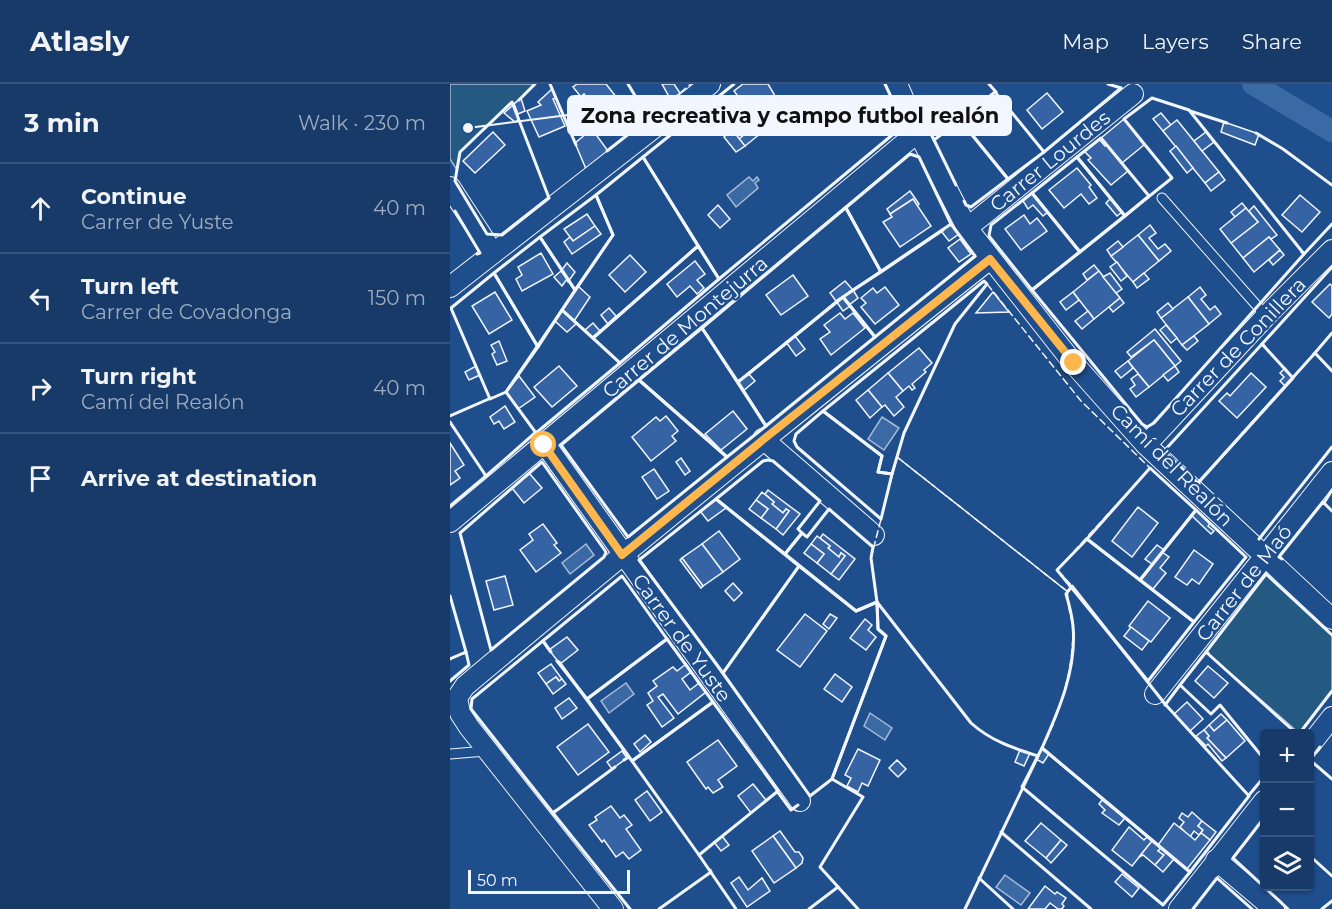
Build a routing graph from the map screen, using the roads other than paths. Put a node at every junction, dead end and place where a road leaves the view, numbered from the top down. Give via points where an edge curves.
1 (710, 84) edge
2 (897, 84) edge
3 (1133, 94) dead end
4 (918, 132) junction
5 (450, 187) edge
6 (1162, 198) dead end
7 (967, 228) junction
8 (1332, 249) edge
9 (493, 253) junction
10 (990, 259) junction
11 (450, 287) edge
12 (1266, 316) junction
13 (764, 439) junction
14 (545, 444) junction
15 (1146, 445) junction
16 (1332, 472) edge
17 (450, 522) edge
18 (874, 535) dead end
19 (622, 555) junction
20 (1266, 555) junction
21 (1332, 619) edge
22 (1155, 694) dead end
23 (1332, 717) edge
24 (1314, 740) edge
25 (489, 751) junction
26 (450, 754) edge
27 (800, 801) dead end
28 (1260, 806) edge
29 (1216, 860) junction
30 (613, 909) edge
31 (1179, 909) edge
32 (1274, 909) edge

1 - 9 street
2 - 4 street, Camí del Realón
3 - 7 street, Carrer Lourdes
4 - 7 street, Camí del Realón
4 - 14 street, Carrer de Montejurra
5 - 9 street
6 - 12 lane
7 - 10 street, Camí del Realón
8 - 12 street, Carrer de Conillera
9 - 11 street
10 - 13 street
10 - 15 street, Camí del Realón
12 - 15 street, Carrer de Conillera
13 - 18 street
13 - 19 street
14 - 17 street, Carrer de Montejurra
14 - 19 street, Carrer de Yuste
15 - 20 street, Camí del Realón
16 - 20 street, Carrer de Maó
19 - 25 street via 465,686 457,698 459,713
19 - 27 street, Carrer de Yuste
20 - 21 street, Camí del Realón
20 - 22 street, Carrer de Maó
23 - 24 street
25 - 26 lane
25 - 30 street
28 - 29 street
29 - 31 street
29 - 32 street

